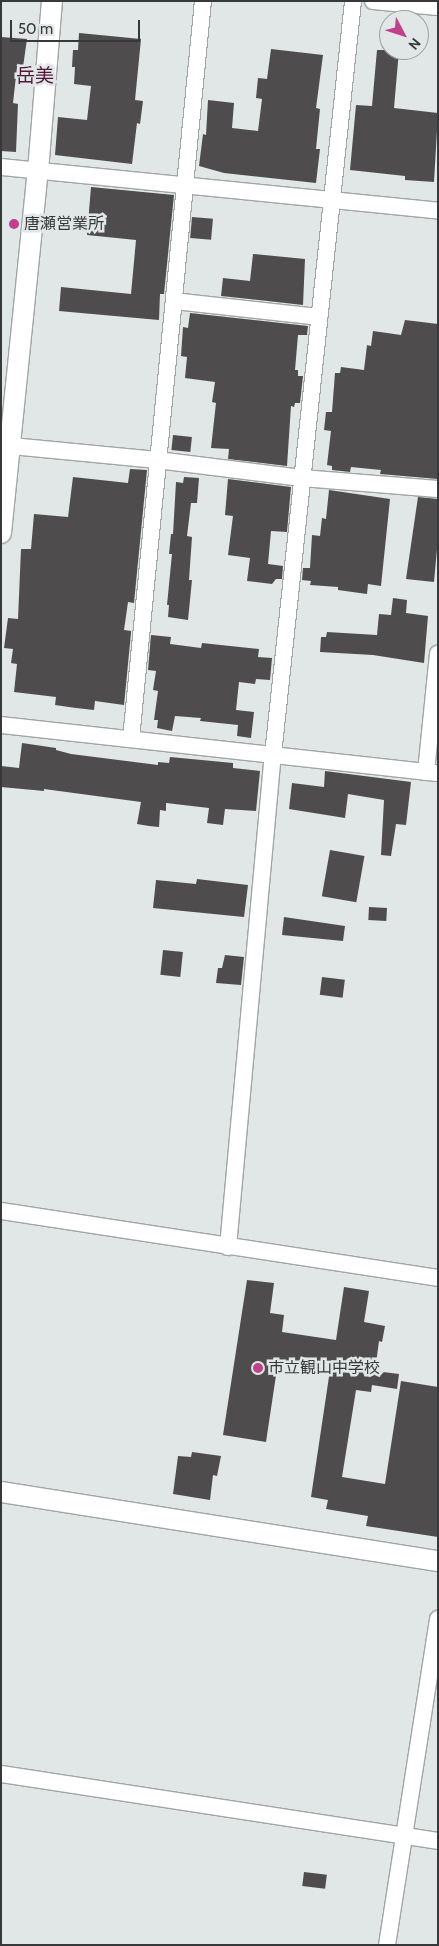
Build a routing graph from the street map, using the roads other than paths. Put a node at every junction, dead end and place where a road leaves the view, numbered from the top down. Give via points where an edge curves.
1 (52, 1) edge
2 (203, 1) edge
3 (353, 1) edge
4 (373, 1) edge
5 (438, 8) edge
6 (1, 167) edge
7 (38, 171) junction
8 (187, 186) junction
9 (331, 200) junction
10 (438, 211) edge
11 (174, 302) junction
12 (319, 317) junction
13 (6, 446) edge
14 (157, 460) junction
15 (302, 478) junction
16 (438, 489) edge
17 (1, 533) edge
18 (438, 654) edge
19 (1, 725) edge
20 (131, 739) junction
21 (273, 755) junction
22 (432, 773) edge
23 (1, 1212) edge
24 (228, 1247) junction
25 (438, 1278) edge
26 (1, 1492) edge
27 (438, 1561) edge
28 (438, 1619) edge
29 (1, 1774) edge
30 (404, 1836) junction
31 (438, 1842) edge
32 (387, 1945) edge

1 - 7 street
2 - 8 street
3 - 9 street
4 - 5 street
6 - 7 street
7 - 8 street
7 - 13 street
8 - 9 street
8 - 11 street
9 - 10 street
9 - 12 street
11 - 12 street
11 - 14 street
12 - 15 street
13 - 14 street
13 - 17 street
14 - 15 street
14 - 20 street
15 - 16 street
15 - 21 street
18 - 22 street
19 - 20 street
20 - 21 street
21 - 22 street
21 - 24 street
23 - 24 street
24 - 25 street
26 - 27 street
28 - 30 street
29 - 30 street
30 - 31 street
30 - 32 street

